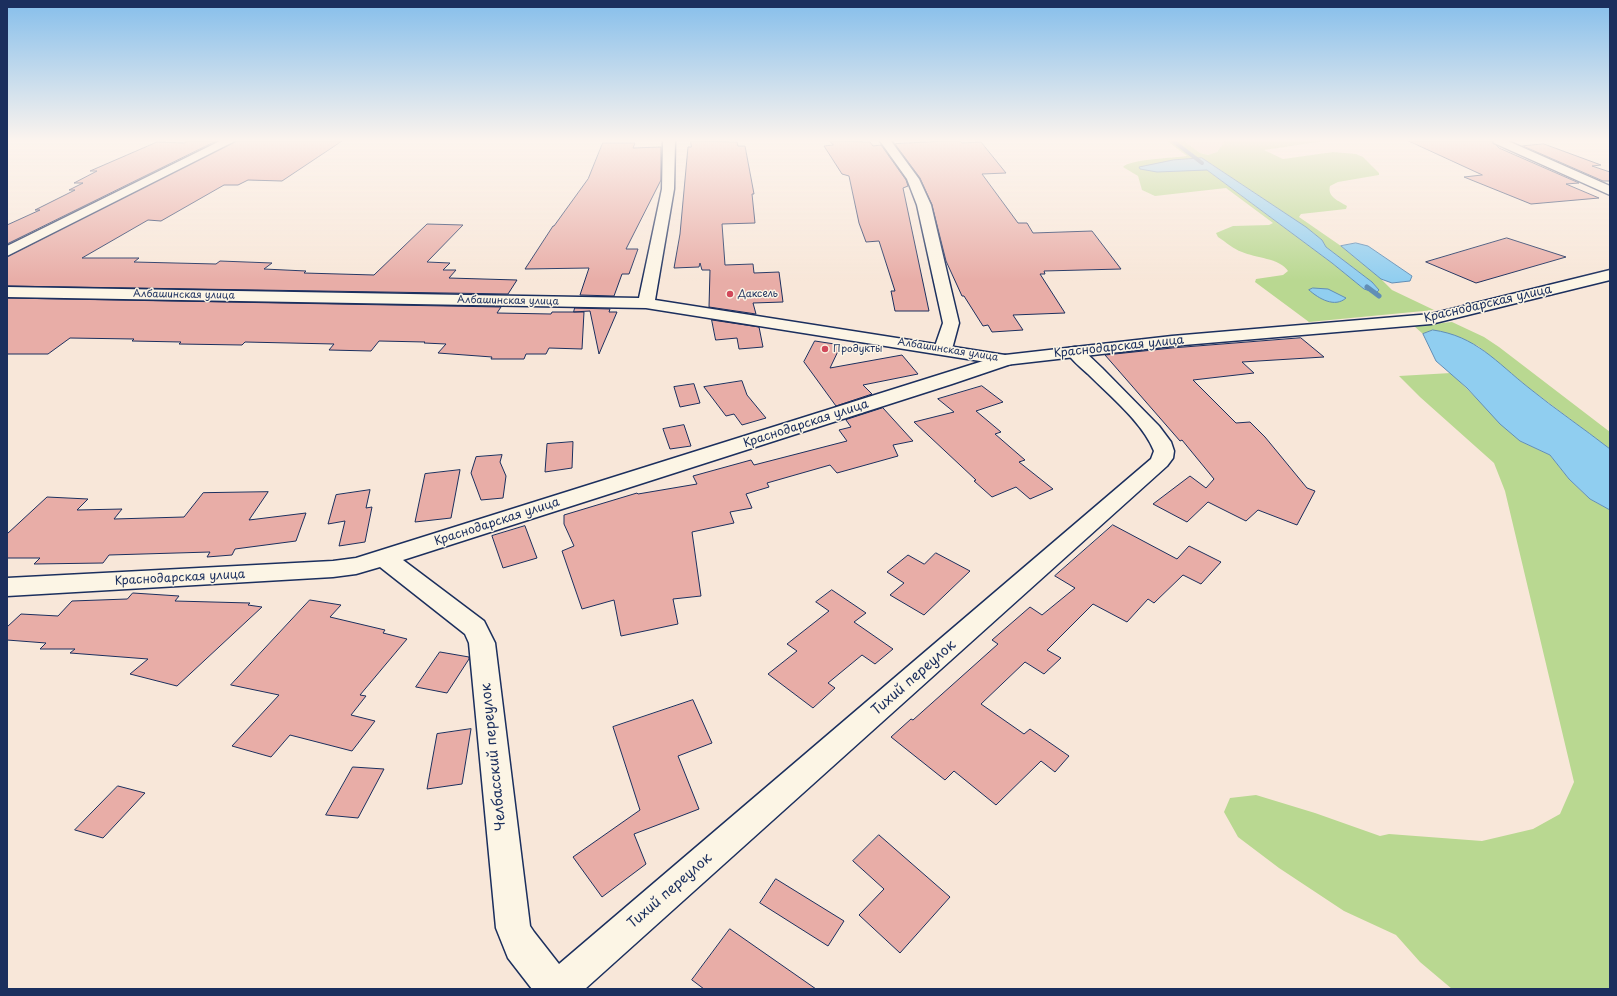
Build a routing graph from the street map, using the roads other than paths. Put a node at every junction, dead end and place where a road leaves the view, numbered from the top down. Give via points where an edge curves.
1 (137, 187) edge
2 (668, 187) edge
3 (917, 187) edge
4 (7, 252) edge
5 (1610, 275) edge
6 (7, 292) edge
7 (646, 303) junction
8 (943, 349) junction
9 (1075, 352) junction
10 (1005, 360) junction
11 (384, 558) junction
12 (7, 587) edge
13 (555, 989) edge
14 (558, 989) edge

1 - 4 street
2 - 7 street
3 - 8 street via 924,205 950,323
5 - 9 street, Краснодарская улица via 1431,319
6 - 7 street, Албашинская улица
7 - 8 street, Албашинская улица
8 - 10 street, Албашинская улица
9 - 10 street, Краснодарская улица
9 - 14 street, Тихий переулок via 1161,440 1164,452 1155,467
10 - 11 street, Краснодарская улица
11 - 12 street, Краснодарская улица via 333,569
11 - 13 street, Челбасский переулок via 475,628 482,644 513,928 521,945

